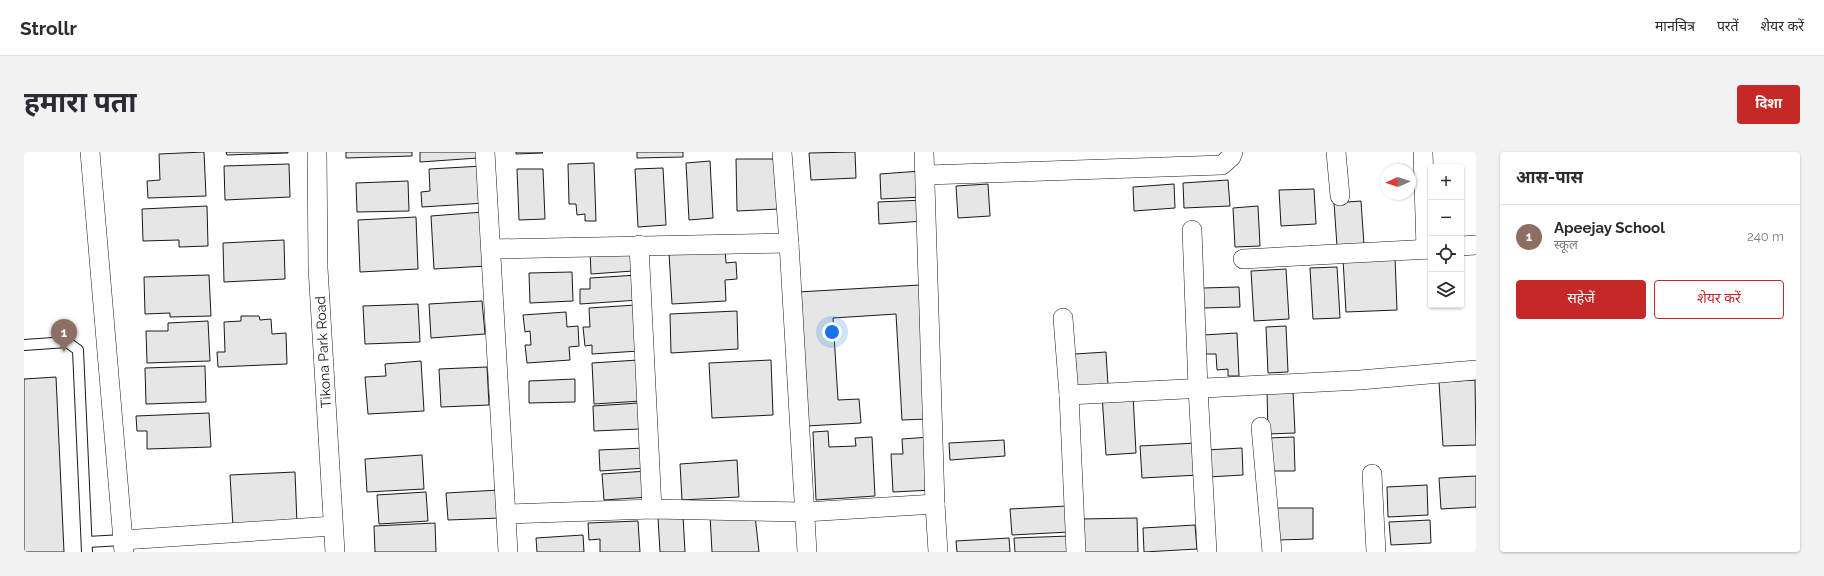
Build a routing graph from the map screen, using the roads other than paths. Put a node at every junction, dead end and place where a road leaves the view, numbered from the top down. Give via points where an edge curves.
1 (90, 152) edge
2 (317, 152) edge
3 (485, 152) edge
4 (782, 152) edge
5 (924, 152) edge
6 (1233, 152) edge
7 (1336, 152) edge
8 (1423, 152) edge
9 (1134, 160) edge
10 (926, 175) junction
11 (1340, 196) dead end
12 (1192, 230) dead end
13 (790, 242) junction
14 (639, 245) junction
15 (1476, 245) edge
16 (1464, 246) edge
17 (491, 249) junction
18 (1428, 249) edge
19 (1243, 259) dead end
20 (1063, 318) dead end
21 (24, 345) edge
22 (1476, 370) edge
23 (1198, 388) junction
24 (1069, 395) junction
25 (1261, 427) dead end
26 (1372, 474) dead end
27 (935, 504) junction
28 (652, 509) junction
29 (805, 512) junction
30 (507, 514) junction
31 (333, 526) junction
32 (124, 546) edge
33 (87, 547) edge
34 (335, 552) edge
35 (508, 552) edge
36 (807, 552) edge
37 (938, 552) edge
38 (1076, 552) edge
39 (1207, 552) edge
40 (1272, 552) edge
41 (1376, 552) edge

1 - 32 street
2 - 31 street, Tikona Park Road via 318,268
3 - 17 street
4 - 13 street
5 - 10 street
6 - 9 street via 1222,165
7 - 11 street
8 - 18 street
9 - 10 street
10 - 27 street
12 - 23 street
13 - 14 street
13 - 29 street
14 - 17 street
14 - 28 street
15 - 16 street
17 - 30 street
18 - 19 street
20 - 24 street
21 - 33 lane via 67,342 78,350
22 - 23 street via 1360,380
23 - 24 street
23 - 39 street
24 - 38 street
25 - 40 street
26 - 41 street
27 - 29 street
27 - 37 street
28 - 29 street
28 - 30 street
29 - 36 street
30 - 35 street
31 - 32 street
31 - 34 street, Tikona Park Road
32 - 33 lane

